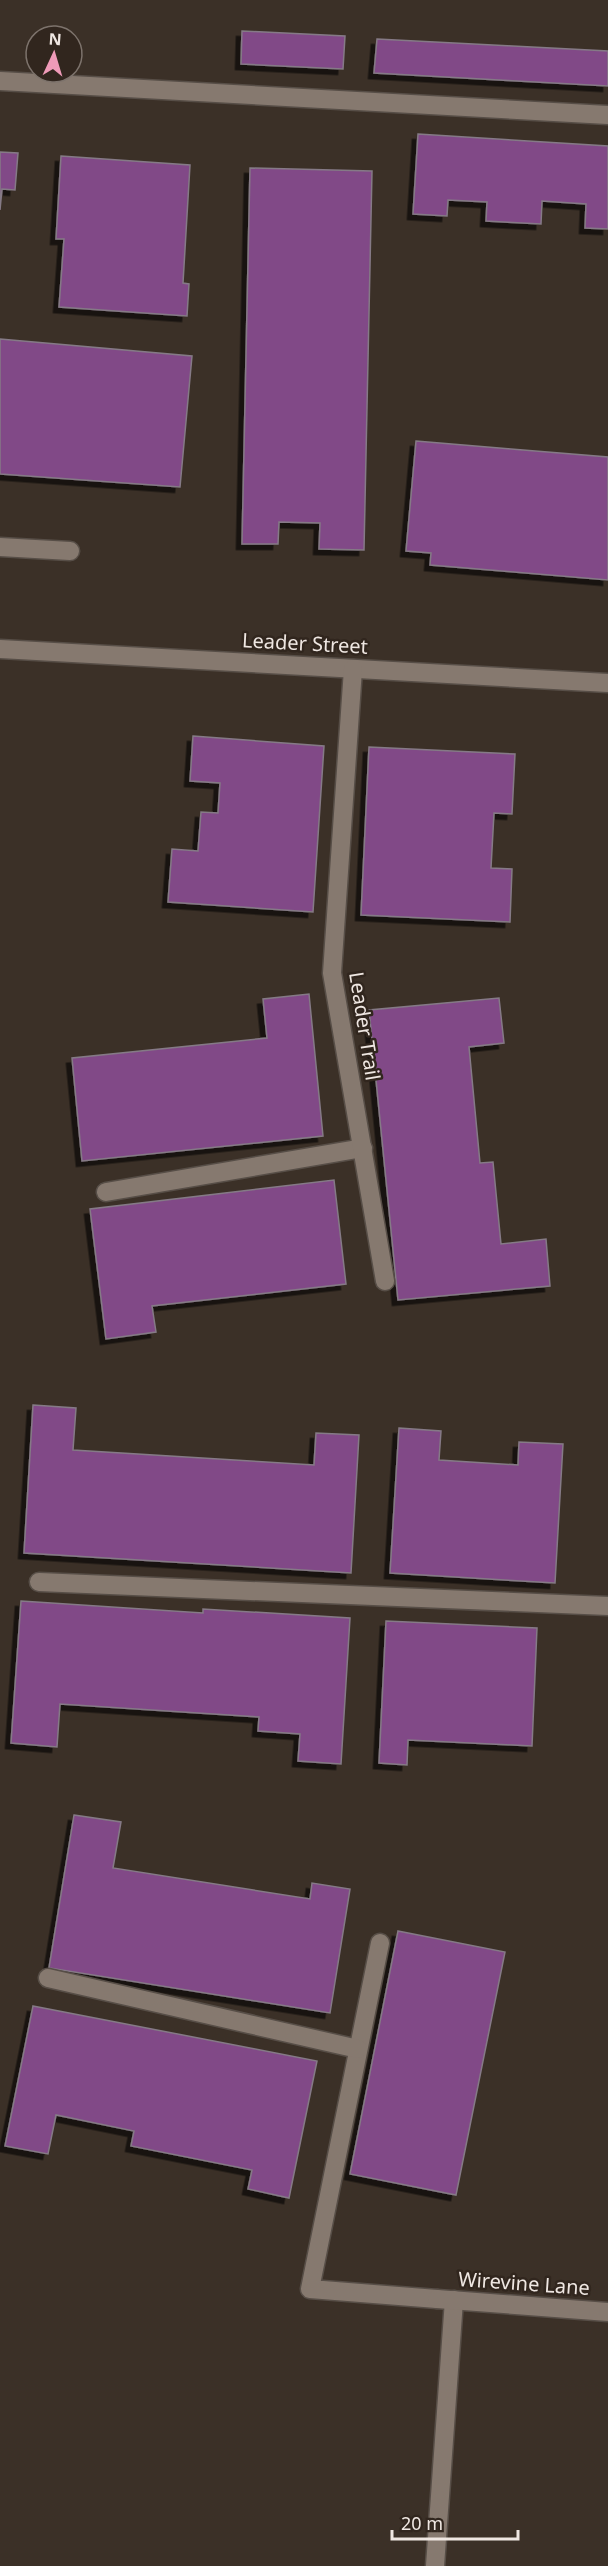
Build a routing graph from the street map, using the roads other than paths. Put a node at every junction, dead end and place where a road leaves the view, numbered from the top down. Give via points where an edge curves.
1 (0, 81) edge
2 (608, 115) edge
3 (0, 547) edge
4 (70, 551) dead end
5 (0, 649) edge
6 (353, 669) junction
7 (608, 683) edge
8 (363, 1148) junction
9 (106, 1192) dead end
10 (385, 1281) dead end
11 (39, 1582) dead end
12 (608, 1606) edge
13 (380, 1942) dead end
14 (48, 1978) dead end
15 (358, 2049) junction
16 (446, 2300) junction
17 (608, 2312) edge
18 (435, 2566) edge

1 - 2 street
3 - 4 street
5 - 6 street, Leader Street
6 - 7 street, Leader Street
6 - 8 street, Leader Trail via 332,973
8 - 9 street
8 - 10 street, Leader Trail
11 - 12 street
13 - 15 street
14 - 15 street
15 - 16 street, Wirevine Lane via 310,2289
16 - 17 street, Wirevine Lane
16 - 18 street

